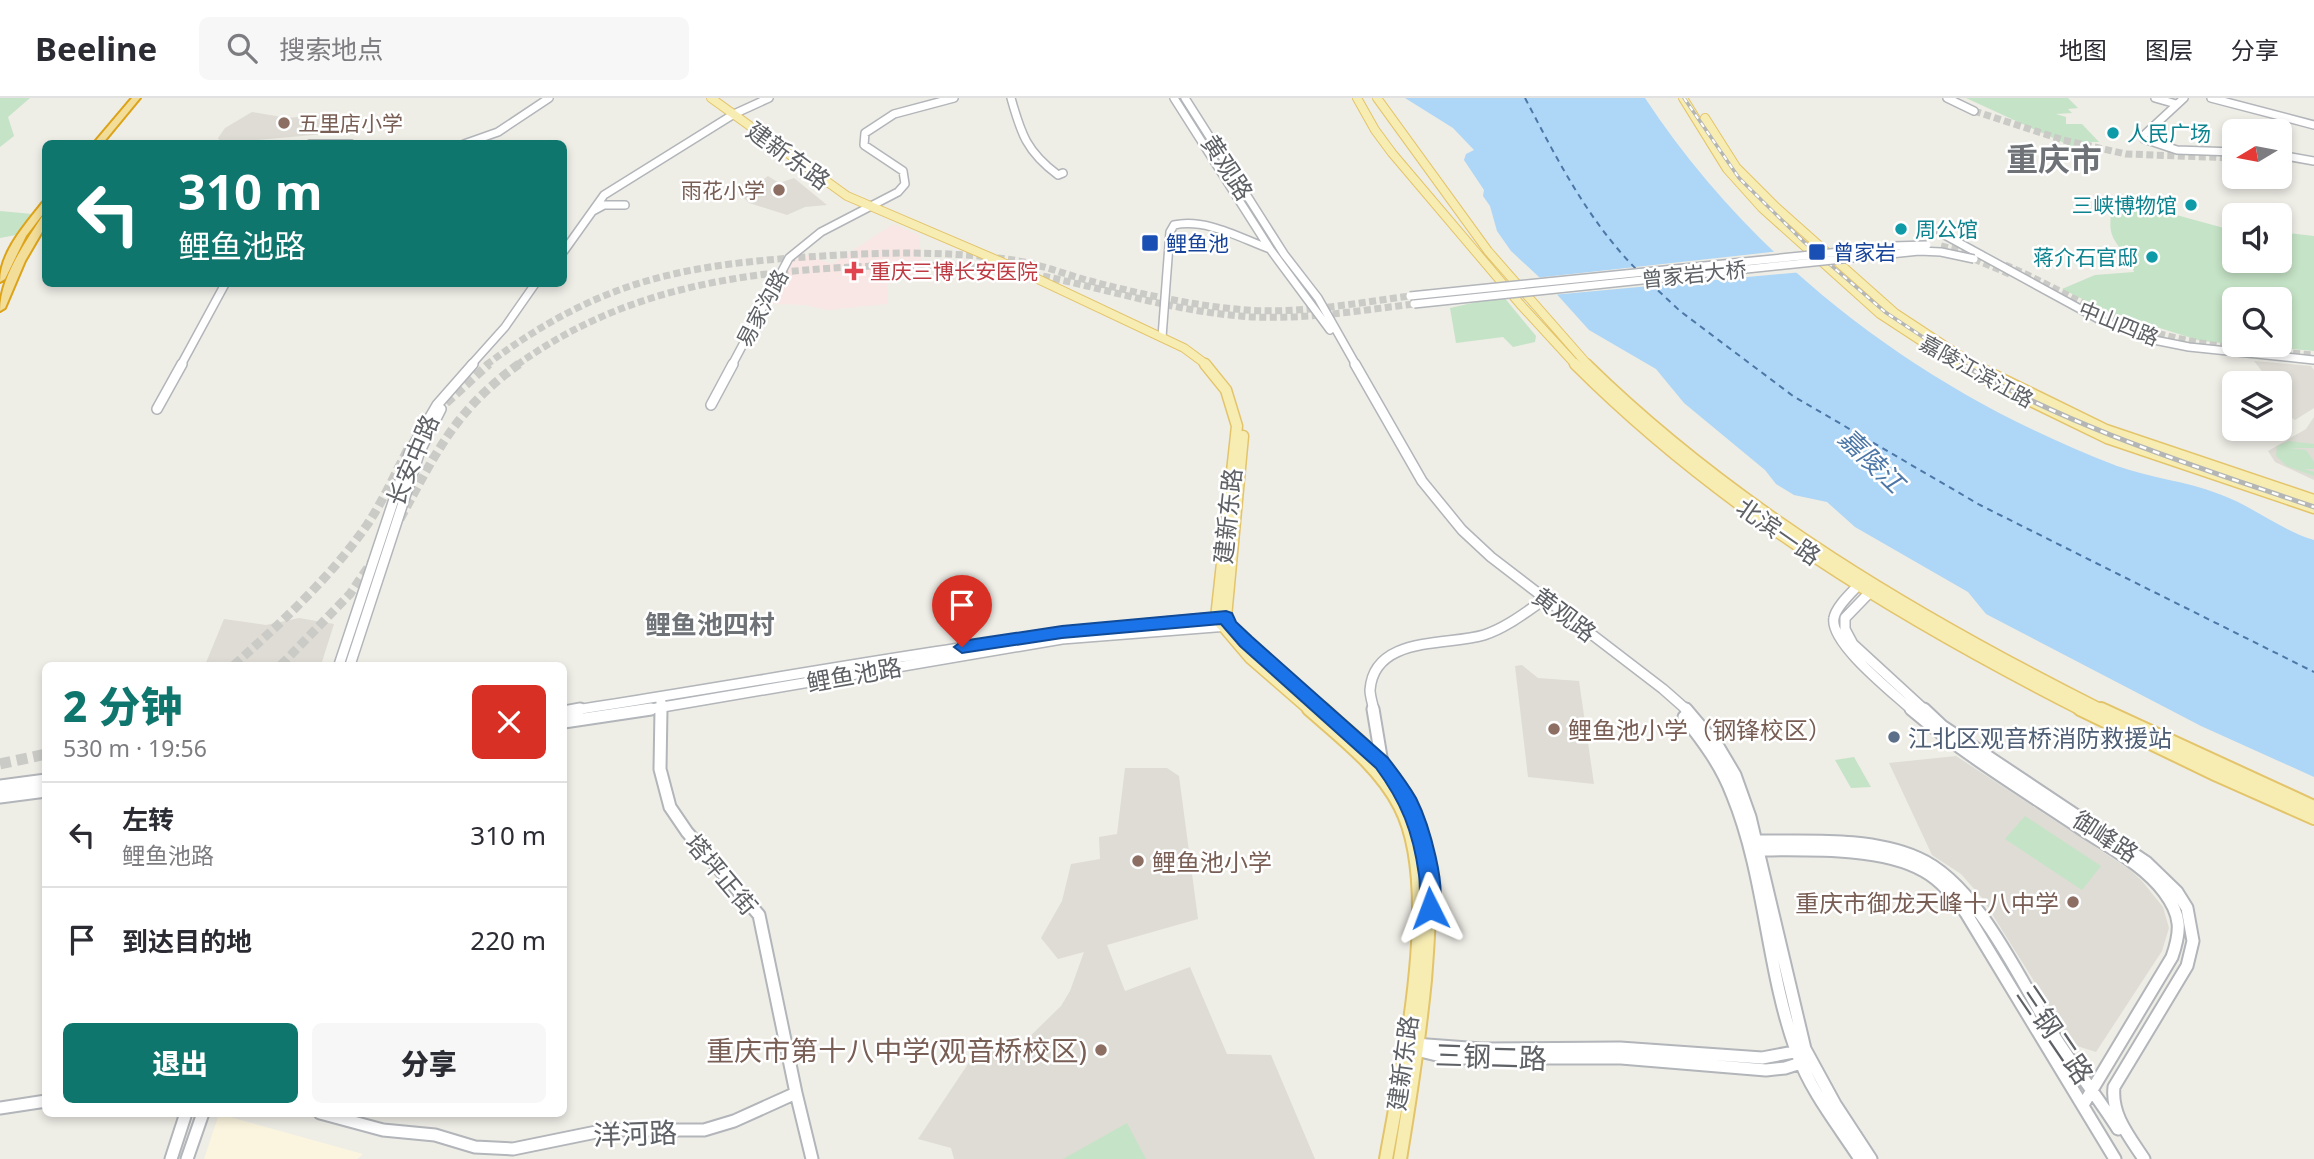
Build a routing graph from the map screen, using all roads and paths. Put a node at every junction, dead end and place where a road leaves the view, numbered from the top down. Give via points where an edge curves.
1 (144, 98) edge
2 (550, 98) edge
3 (711, 98) edge
4 (717, 98) edge
5 (760, 98) edge
6 (769, 98) edge
7 (954, 98) edge
8 (1011, 98) edge
9 (1018, 98) edge
10 (1174, 98) edge
11 (1185, 98) edge
12 (1357, 98) edge
13 (1377, 98) edge
14 (1683, 98) edge
15 (1691, 98) edge
16 (1947, 98) edge
17 (1954, 98) edge
18 (2155, 98) edge
19 (2183, 98) edge
20 (2211, 98) edge
21 (135, 99) edge
22 (2176, 104) junction
23 (734, 112) junction
24 (2314, 125) edge
25 (100, 140) edge
26 (109, 140) edge
27 (477, 140) edge
28 (2222, 152) edge
29 (2292, 160) edge
30 (2314, 163) edge
31 (625, 205) dead end
32 (872, 206) junction
33 (42, 209) edge
34 (587, 216) junction
35 (42, 224) edge
36 (1941, 233) dead end
37 (567, 239) edge
38 (567, 246) edge
39 (1941, 246) tunnel mouth
40 (1270, 249) junction
41 (1284, 254) junction
42 (1974, 259) tunnel mouth
43 (0, 279) edge
44 (223, 287) edge
45 (533, 287) edge
46 (539, 287) edge
47 (0, 308) edge
48 (1162, 334) junction
49 (2314, 360) edge
50 (711, 405) dead end
51 (157, 409) dead end
52 (2314, 500) edge
53 (2314, 508) edge
54 (1861, 582) junction
55 (1873, 589) junction
56 (1542, 600) junction
57 (1223, 622) junction
58 (340, 662) edge
59 (351, 662) edge
60 (661, 703) junction
61 (2091, 711) junction
62 (567, 712) edge
63 (567, 721) edge
64 (1382, 763) junction
65 (42, 781) edge
66 (0, 786) edge
67 (42, 792) edge
68 (0, 797) edge
69 (2314, 807) edge
70 (2314, 818) edge
71 (1752, 846) junction
72 (2028, 1014) junction
73 (1414, 1047) junction
74 (1803, 1056) junction
75 (2114, 1087) junction
76 (2093, 1090) junction
77 (796, 1093) junction
78 (42, 1102) edge
79 (2082, 1105) junction
80 (0, 1108) edge
81 (185, 1117) edge
82 (202, 1117) edge
83 (335, 1117) edge
84 (171, 1159) edge
85 (187, 1159) edge
86 (812, 1159) edge
87 (1387, 1159) edge
88 (1400, 1159) edge
89 (1860, 1159) edge
90 (1871, 1159) edge
91 (2115, 1159) edge
92 (2137, 1159) edge
93 (2144, 1159) edge

1 - 26 highway
2 - 27 main road
3 - 23 main road, 建新东路
4 - 23 main road, 建新东路
5 - 23 main road
6 - 23 main road
7 - 32 main road, 易家沟路 via 903,112 865,133 864,145 903,171 906,180 902,188
8 - 9 main road via 1027,149 1058,175 1063,173 1034,147
10 - 40 main road, 黄观路
11 - 41 main road, 黄观路
12 - 54 main road, 北滨一路 via 1380,138 1578,368 1710,482
13 - 54 main road, 北滨一路 via 1475,235 1588,365 1720,479
14 - 53 main road, 嘉陵江滨江路 via 1727,169 1762,208 1880,314 1955,364 2107,438
15 - 52 main road, 嘉陵江滨江路 via 1736,167 1777,208 1895,313 1964,360 2106,430
16 - 17 main road via 1975,110
18 - 22 main road
19 - 22 main road
20 - 24 main road
21 - 25 highway
22 - 28 main road via 2144,139 2179,150
23 - 32 main road, 建新东路 via 830,186
23 - 34 main road via 609,192
23 - 37 main road via 600,195
29 - 30 main road
31 - 34 main road via 600,206
32 - 48 main road, 建新东路
32 - 50 main road, 易家沟路 via 821,232 789,258
33 - 43 highway via 22,235
34 - 38 main road
35 - 47 highway
36 - 49 main road, 中山四路 via 2144,338
39 - 42 main road, 曾家岩大桥, bridge via 1913,244 1412,300 1919,251
40 - 41 main road
40 - 48 main road via 1197,223 1174,225
40 - 56 main road, 黄观路 via 1331,331 1438,512 1460,538
41 - 56 main road, 黄观路 via 1318,298 1441,509 1463,535
44 - 51 main road
45 - 58 main road, 长安中路 via 497,337 440,398 420,430
46 - 59 main road, 长安中路 via 435,418
48 - 57 main road, 建新东路 via 1217,373 1234,410 1237,426
54 - 55 main road, 北滨一路
54 - 76 main road, 御峰路 via 1834,615 1834,629 1851,654 1960,748 2138,867 2174,908 2180,935 2172,957
55 - 61 main road, 北滨一路
55 - 75 main road, 御峰路 via 1847,614 1844,623 1859,651 1950,732 2146,862 2187,908 2193,941 2187,966
56 - 64 main road via 1488,634 1401,649 1385,657 1370,689
56 - 71 main road, 黄观路 via 1692,715 1735,775 1750,817
57 - 60 main road, 鲤鱼池路 via 1062,639
57 - 64 main road, 建新东路
57 - 73 main road, 建新东路 via 1374,767 1401,807 1420,879
60 - 62 main road, 鲤鱼池路
60 - 63 main road, 鲤鱼池路
60 - 77 main road, 塔坪正街 via 660,769 670,807 759,915
61 - 69 main road, 北滨一路
61 - 70 main road, 北滨一路
64 - 73 main road, 建新东路 via 1417,821 1429,879 1431,905
65 - 66 main road
67 - 68 main road
71 - 72 main road, 三钢二路 via 1877,855 1925,870 1957,900
71 - 74 main road, 黄观路
71 - 76 main road, 三钢二路 via 1888,849 1942,871 1973,905
72 - 76 main road via 2073,1078
72 - 79 main road, 三钢二路
73 - 74 main road, 三钢二路 via 1481,1059 1622,1058 1766,1070
73 - 87 main road, 建新东路
73 - 88 main road, 建新东路
74 - 89 main road, 黄观路
74 - 90 main road, 黄观路
75 - 76 main road
75 - 93 main road via 2115,1111
76 - 79 main road, 御峰路
76 - 92 main road, 三钢二路
77 - 83 main road, 洋河路 via 704,1130 606,1130 513,1149 474,1147 435,1135 383,1130
77 - 86 main road
78 - 80 main road
79 - 91 main road, 三钢二路
81 - 84 main road
82 - 85 main road

